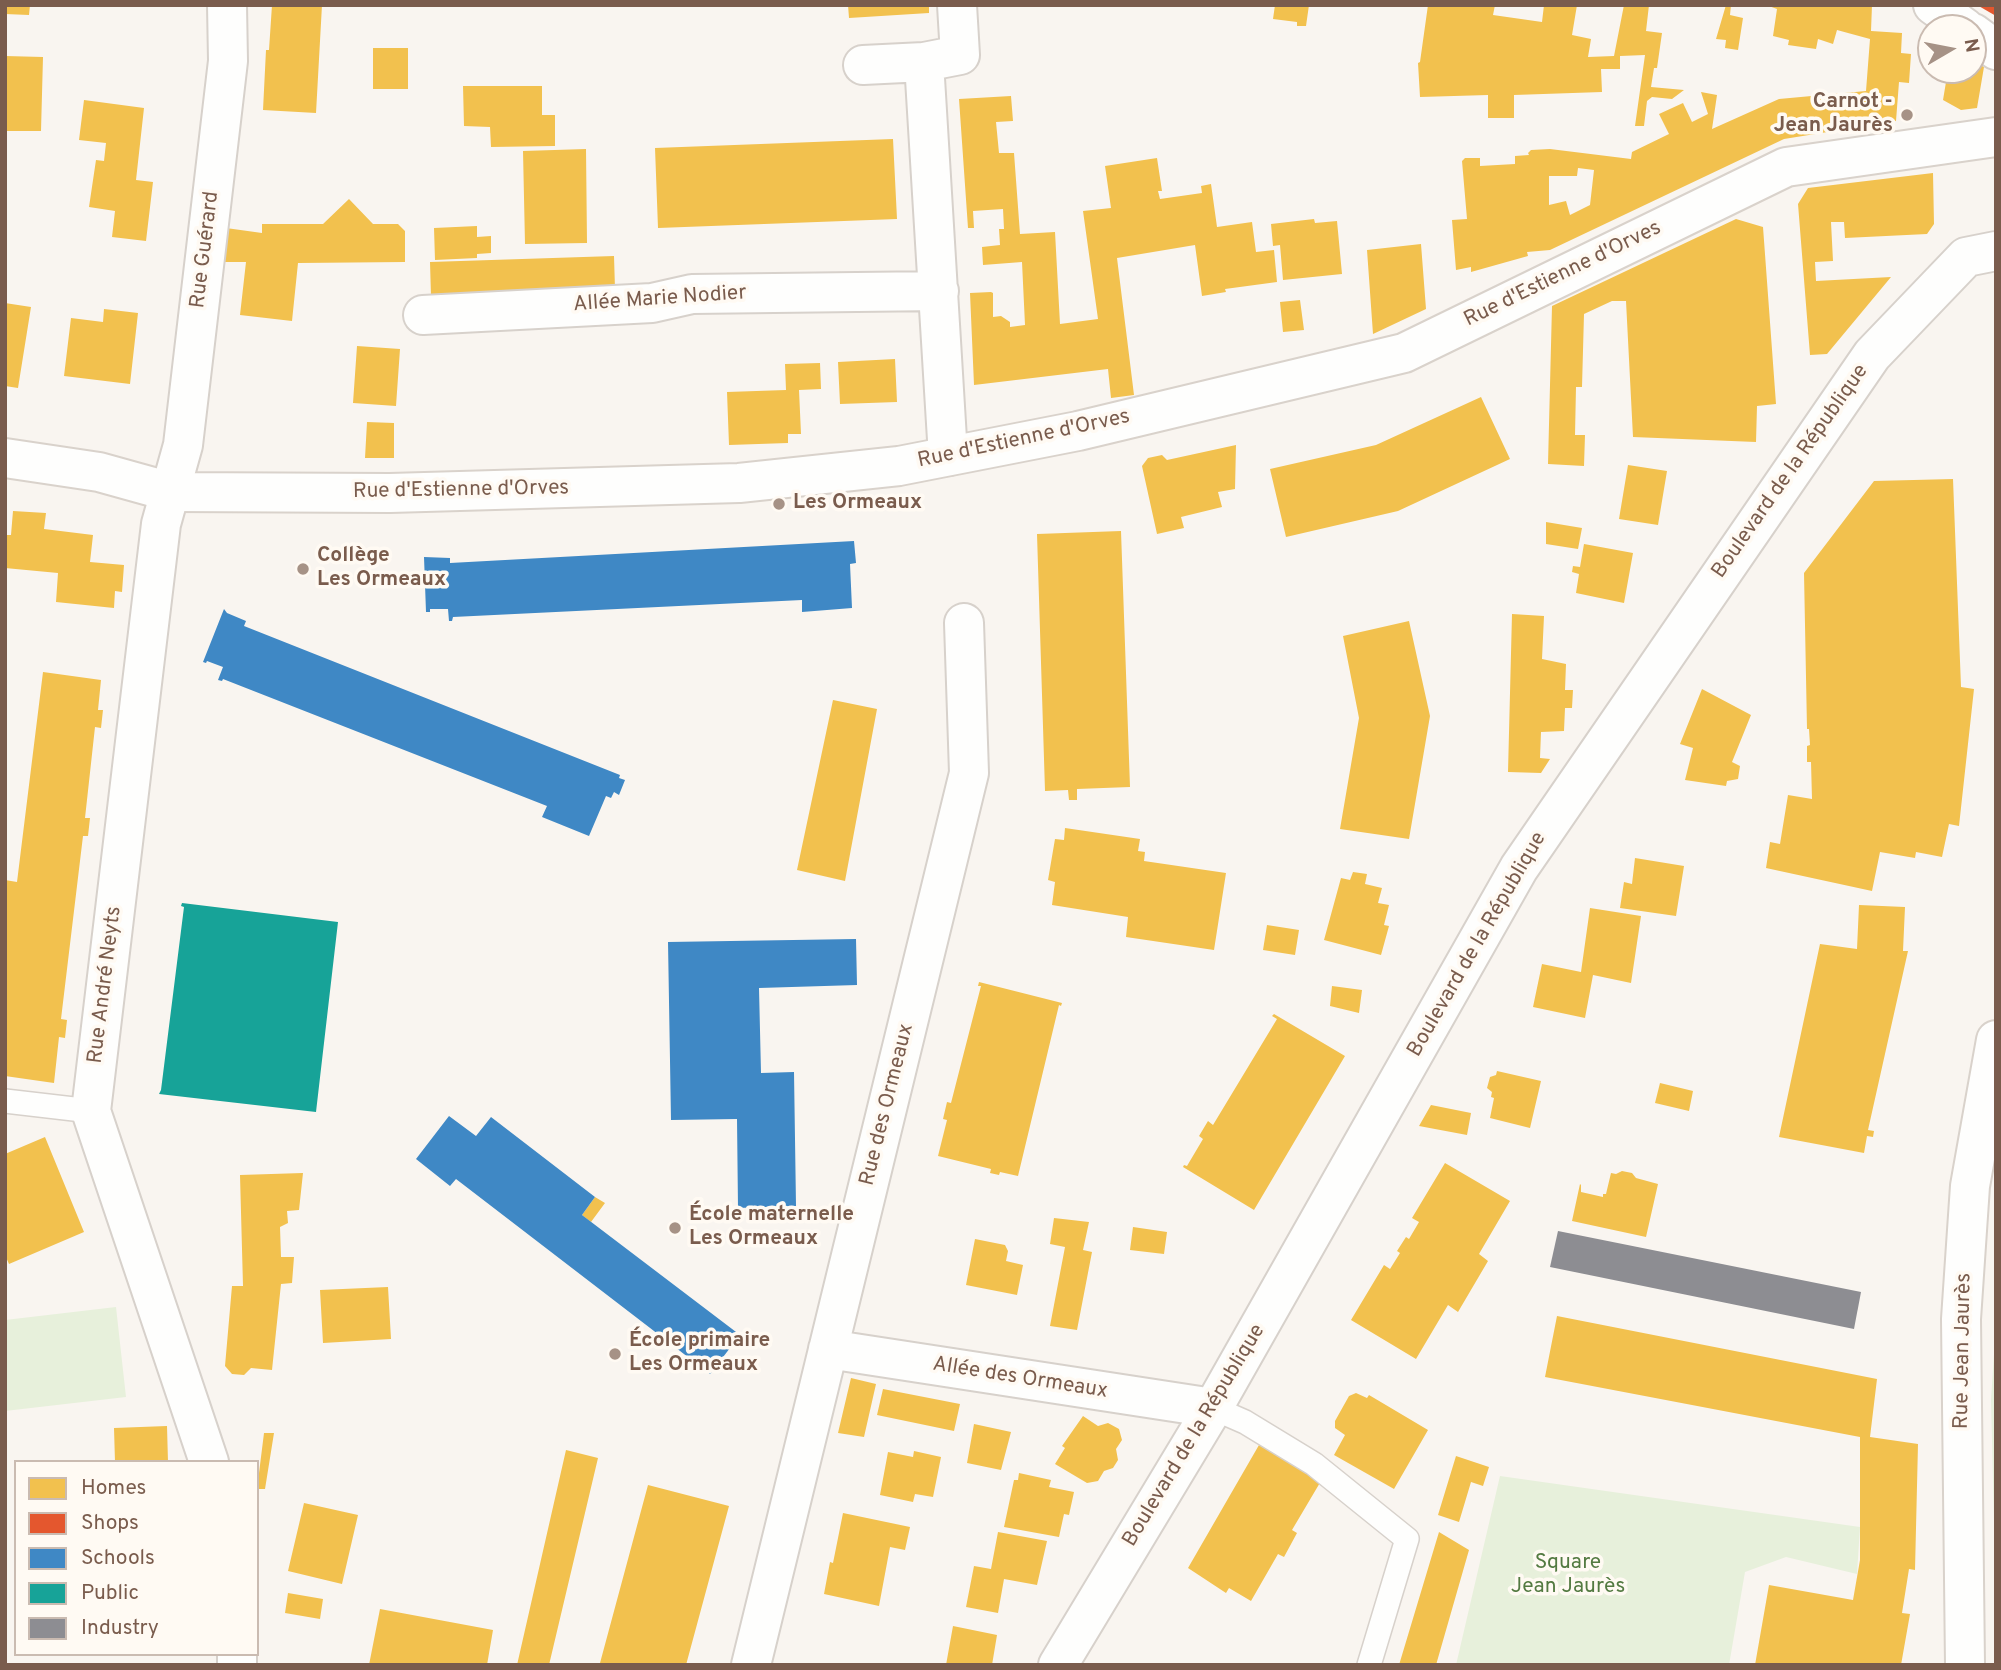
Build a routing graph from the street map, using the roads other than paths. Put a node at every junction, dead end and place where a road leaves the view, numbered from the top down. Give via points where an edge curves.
1 (227, 5) edge
2 (957, 5) edge
3 (924, 62) junction
4 (863, 65) dead end
5 (1996, 137) edge
6 (1996, 251) edge
7 (939, 290) junction
8 (423, 315) dead end
9 (948, 456) junction
10 (5, 458) edge
11 (171, 492) junction
12 (964, 623) dead end
13 (1996, 1040) edge
14 (5, 1101) edge
15 (91, 1111) junction
16 (828, 1349) junction
17 (1213, 1408) junction
18 (208, 1460) edge
19 (751, 1665) edge
20 (1058, 1665) edge
21 (1369, 1665) edge
22 (1965, 1665) edge

1 - 11 street, Rue Guérard via 228,61 183,445
2 - 3 street via 960,55
3 - 4 street
3 - 7 street
5 - 9 street, Rue d'Estienne d'Orves via 1786,167 1404,353 1078,431
6 - 17 street, Boulevard de la République via 1966,257 1872,355 1519,868
7 - 8 street, Allée Marie Nodier via 692,294 652,303
7 - 9 street
9 - 11 street, Rue d'Estienne d'Orves via 899,466 739,483 390,493
10 - 11 street, Rue d'Estienne d'Orves via 99,472
11 - 15 street, Rue André Neyts via 161,524
12 - 16 street, Rue des Ormeaux via 969,773
13 - 22 street, Rue Jean Jaurès via 1970,1186 1961,1319
14 - 15 lane
15 - 18 street, Rue André Neyts
16 - 17 street, Allée des Ormeaux
16 - 19 street, Rue des Ormeaux
17 - 20 street, Boulevard de la République
17 - 21 lane via 1314,1464 1407,1539

